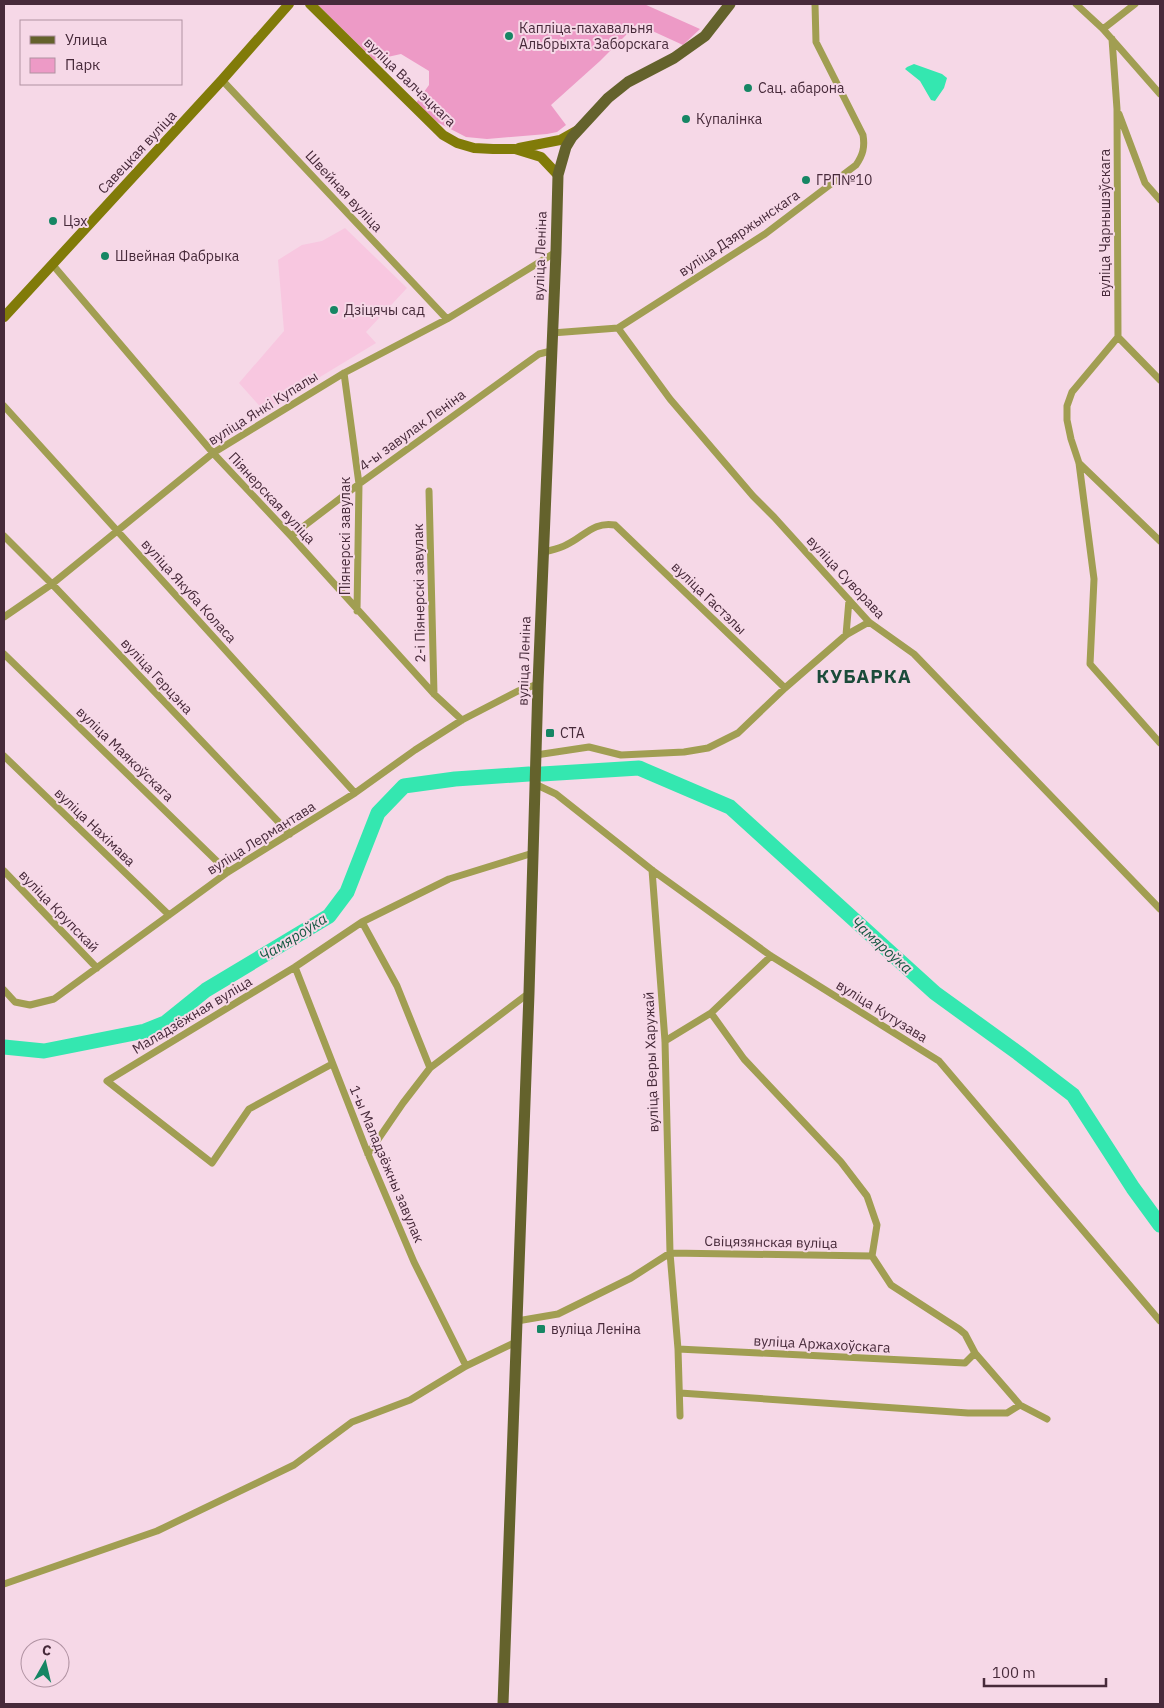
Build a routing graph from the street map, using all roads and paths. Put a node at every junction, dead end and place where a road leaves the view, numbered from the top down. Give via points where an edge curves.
1 (289, 4) edge
2 (310, 4) edge
3 (730, 4) edge
4 (815, 4) edge
5 (1076, 4) edge
6 (1135, 4) edge
7 (1103, 29) junction
8 (1112, 39) junction
9 (222, 80) junction
10 (1160, 94) edge
11 (1117, 109) junction
12 (580, 128) junction
13 (515, 149) junction
14 (558, 175) junction
15 (1160, 200) edge
16 (556, 252) junction
17 (52, 264) junction
18 (4, 317) edge
19 (447, 319) junction
20 (618, 328) junction
21 (552, 333) junction
22 (1118, 337) junction
23 (551, 351) junction
24 (344, 373) junction
25 (1160, 380) edge
26 (4, 406) edge
27 (213, 453) junction
28 (1079, 462) junction
29 (359, 484) junction
30 (429, 491) dead end
31 (117, 530) junction
32 (4, 536) edge
33 (291, 536) junction
34 (1160, 541) edge
35 (544, 552) junction
36 (52, 584) junction
37 (849, 600) junction
38 (357, 610) junction
39 (4, 617) edge
40 (869, 622) junction
41 (846, 636) junction
42 (4, 654) edge
43 (538, 684) junction
44 (785, 688) junction
45 (434, 694) junction
46 (462, 720) junction
47 (1160, 743) edge
48 (536, 755) junction
49 (4, 756) edge
50 (535, 784) junction
51 (355, 793) junction
52 (290, 834) junction
53 (533, 853) junction
54 (652, 870) junction
55 (4, 872) edge
56 (228, 872) junction
57 (1160, 909) edge
58 (169, 915) junction
59 (362, 922) junction
60 (771, 956) junction
61 (295, 967) junction
62 (97, 968) junction
63 (4, 990) edge
64 (529, 994) junction
65 (711, 1013) junction
66 (664, 1041) junction
67 (332, 1064) junction
68 (430, 1068) junction
69 (368, 1154) junction
70 (670, 1253) junction
71 (872, 1256) junction
72 (1160, 1321) edge
73 (517, 1322) junction
74 (516, 1342) junction
75 (678, 1349) junction
76 (975, 1353) junction
77 (466, 1366) junction
78 (680, 1394) junction
79 (1020, 1405) junction
80 (680, 1416) dead end
81 (1047, 1420) dead end
82 (4, 1584) edge
83 (503, 1704) edge

1 - 9 street, Савецкая вуліца
2 - 13 street, вуліца Валчэцкага via 443,135 474,148
3 - 12 main road, вуліца Леніна via 705,36 674,58 628,82
4 - 20 street, вуліца Дзяржынскага via 816,42 863,135 862,156 856,165 765,234
5 - 7 street
6 - 7 street
7 - 8 street
8 - 10 street
8 - 11 street, вуліца Чарнышэўскага
9 - 17 street, Савецкая вуліца
9 - 19 street, Швейная вуліца
11 - 15 street, вуліца Чарнышэўскага via 1145,183
11 - 22 street, вуліца Чарнышэўскага
12 - 13 street via 560,140
12 - 14 main road, вуліца Леніна via 566,147
13 - 14 street, вуліца Валчэцкага via 541,156
14 - 16 main road, вуліца Леніна
16 - 19 street, вуліца Янкі Купалы
16 - 21 main road, вуліца Леніна
17 - 18 street, Савецкая вуліца
17 - 27 street, Піянерская вуліца
19 - 24 street, вуліца Янкі Купалы
20 - 21 street, вуліца Дзяржынскага
20 - 37 street, вуліца Суворава via 670,399 753,496
21 - 23 main road, вуліца Леніна
22 - 25 street
22 - 28 street via 1072,392 1067,406 1071,439
23 - 29 street, 4-ы завулак Леніна via 539,354
23 - 35 main road, вуліца Леніна
24 - 27 street, вуліца Янкі Купалы
24 - 29 street, Піянерскі завулак
26 - 31 street, вуліца Якуба Коласа
27 - 31 street, вуліца Янкі Купалы
27 - 33 street, Піянерская вуліца
28 - 34 street
28 - 47 street via 1094,579 1090,664
29 - 33 street, 4-ы завулак Леніна
29 - 38 street, Піянерскі завулак
30 - 45 street, 2-і Піянерскі завулак
31 - 36 street, вуліца Янкі Купалы
31 - 51 street, вуліца Якуба Коласа
32 - 36 street, вуліца Герцэна
33 - 38 street, Піянерская вуліца
35 - 43 main road, вуліца Леніна
35 - 44 street, вуліца Гастэлы via 566,546 596,526 615,525
36 - 39 street, вуліца Янкі Купалы
36 - 52 street, вуліца Герцэна
37 - 40 street, вуліца Суворава
37 - 41 street
38 - 45 street, Піянерская вуліца
40 - 41 street
40 - 57 street, вуліца Суворава via 914,654
41 - 44 street
42 - 56 street, вуліца Маякоўскага
43 - 46 street, вуліца Лермантава
43 - 48 main road, вуліца Леніна
44 - 48 street via 738,733 708,748 621,755 589,748
45 - 46 street, Піянерская вуліца
46 - 51 street, вуліца Лермантава
48 - 50 main road, вуліца Леніна
49 - 58 street, вуліца Нахімава
50 - 53 main road, вуліца Леніна
50 - 54 street, вуліца Кутузава via 556,794
51 - 52 street, вуліца Лермантава
52 - 56 street, вуліца Лермантава
53 - 59 street, Маладзёжная вуліца via 449,879
53 - 64 main road, вуліца Леніна
54 - 60 street, вуліца Кутузава
54 - 66 street, вуліца Веры Харужай
55 - 62 street, вуліца Крупскай
56 - 58 street, вуліца Лермантава
58 - 62 street, вуліца Лермантава
59 - 61 street, Маладзёжная вуліца
59 - 68 street via 397,986
60 - 65 street
60 - 72 street, вуліца Кутузава via 939,1061
61 - 67 street, 1-ы Маладзёжны завулак
61 - 67 street, Маладзёжная вуліца via 107,1082 212,1163 249,1110
62 - 63 street, вуліца Лермантава via 54,999 30,1005 15,1002
64 - 68 street
64 - 73 main road, вуліца Леніна
65 - 66 street
65 - 71 street via 744,1059 841,1162 867,1196 877,1225
66 - 70 street, вуліца Веры Харужай
67 - 69 street, 1-ы Маладзёжны завулак
68 - 69 street
69 - 77 street, 1-ы Маладзёжны завулак via 414,1262
70 - 71 street, Свіцязянская вуліца
70 - 73 street via 631,1278 558,1314
70 - 75 street, вуліца Веры Харужай
71 - 76 street via 891,1285 960,1329
73 - 74 main road, вуліца Леніна
74 - 77 street
74 - 83 main road, вуліца Леніна
75 - 76 street, вуліца Аржахоўскага via 965,1363
75 - 78 street, вуліца Веры Харужай
76 - 79 street
77 - 82 street via 410,1400 352,1422 294,1464 156,1531
78 - 79 street via 968,1413 1007,1412
78 - 80 street, вуліца Веры Харужай
79 - 81 street

